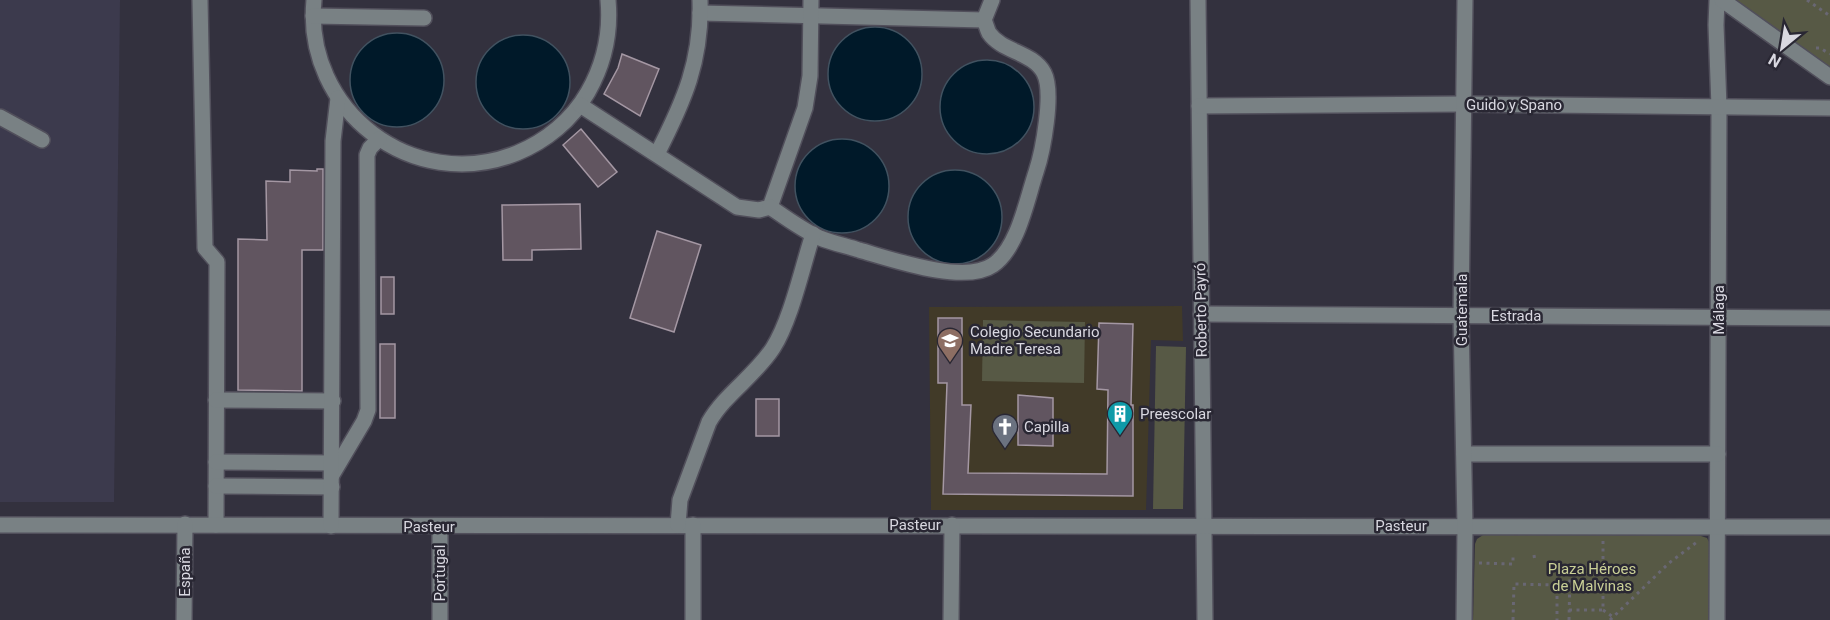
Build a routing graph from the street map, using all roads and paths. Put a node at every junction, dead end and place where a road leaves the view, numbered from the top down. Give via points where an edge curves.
1 (200, 0) edge
2 (314, 0) edge
3 (608, 0) edge
4 (811, 0) edge
5 (992, 0) edge
6 (1198, 0) edge
7 (1465, 0) edge
8 (1717, 0) edge
9 (1722, 0) edge
10 (1808, 0) edge
11 (700, 6) edge
12 (313, 16) junction
13 (812, 16) junction
14 (1830, 16) edge
15 (424, 18) dead end
16 (984, 20) junction
17 (1830, 77) edge
18 (338, 98) junction
19 (1464, 104) junction
20 (580, 105) junction
21 (1199, 106) junction
22 (1719, 106) junction
23 (1830, 108) edge
24 (0, 117) edge
25 (379, 139) junction
26 (42, 140) dead end
27 (657, 154) junction
28 (770, 207) junction
29 (813, 234) junction
30 (1202, 314) junction
31 (1461, 315) junction
32 (1719, 317) junction
33 (1830, 318) edge
34 (216, 400) junction
35 (333, 401) junction
36 (1464, 454) junction
37 (1718, 454) junction
38 (216, 462) junction
39 (332, 475) junction
40 (216, 486) junction
41 (185, 524) junction
42 (0, 525) edge
43 (216, 525) junction
44 (686, 525) junction
45 (952, 525) junction
46 (1204, 525) junction
47 (331, 526) junction
48 (441, 527) junction
49 (1465, 527) junction
50 (1602, 527) junction
51 (1718, 527) junction
52 (1830, 527) edge
53 (1513, 555) dead end
54 (1534, 555) dead end
55 (1465, 562) junction
56 (1535, 562) dead end
57 (1603, 572) junction
58 (1569, 610) junction
59 (1603, 610) junction
60 (1611, 618) edge
61 (184, 620) edge
62 (440, 620) edge
63 (693, 620) edge
64 (951, 620) edge
65 (1204, 620) edge
66 (1464, 620) edge
67 (1514, 620) edge
68 (1557, 620) edge
69 (1569, 620) edge
70 (1718, 620) edge

1 - 34 street via 205,248 217,262
2 - 12 street
3 - 20 street via 608,38 598,73
4 - 13 street
5 - 16 street
6 - 21 street, Roberto Payró
7 - 19 street, Guatemala
8 - 22 street, Málaga
9 - 17 street
10 - 14 path
11 - 13 street
11 - 27 street via 695,63 684,100
12 - 15 street
12 - 18 street via 321,63
13 - 16 street
13 - 28 street via 805,108
16 - 29 street via 989,33 1004,46 1028,58 1044,72 1048,94 1042,155 1017,230 1002,258 991,267 971,272 943,271
18 - 25 street via 356,121
18 - 35 street via 333,141
19 - 21 street, Guido y Spano
19 - 22 street, Guido y Spano
19 - 31 street, Guatemala
20 - 25 street via 532,147 502,159 471,164 438,162 407,154
20 - 27 street
21 - 30 street, Roberto Payró
22 - 23 street, Guido y Spano
22 - 32 street, Málaga
24 - 26 street
25 - 39 street via 367,155 368,410
27 - 28 street via 737,207
28 - 29 street
29 - 44 street via 782,333 756,370 708,422 681,500
30 - 31 street, Estrada
30 - 46 street, Roberto Payró
31 - 32 street, Estrada
31 - 36 street, Guatemala
32 - 33 street, Estrada
32 - 37 street, Málaga
34 - 35 street
34 - 38 street
35 - 39 street
36 - 37 street
36 - 49 street, Guatemala
37 - 51 street, Málaga
38 - 39 street
38 - 40 street
39 - 40 street
39 - 47 street
40 - 43 street
41 - 42 street, Pasteur
41 - 43 street, Pasteur
41 - 61 street, España
43 - 47 street, Pasteur
44 - 45 street, Pasteur
44 - 48 street, Pasteur
44 - 63 street
45 - 46 street, Pasteur
45 - 64 street
46 - 49 street, Pasteur
46 - 65 street, Roberto Payró
47 - 48 street, Pasteur
48 - 62 street, Portugal
49 - 50 street, Pasteur
49 - 55 street, Guatemala
50 - 51 street, Pasteur
50 - 57 path
51 - 52 street, Pasteur
51 - 60 path via 1669,563
51 - 70 street, Málaga
53 - 55 path via 1513,564
54 - 56 path
55 - 66 street, Guatemala
57 - 58 path via 1570,572
57 - 59 path
58 - 59 path
58 - 69 path
59 - 60 path
67 - 68 path via 1514,584 1525,584 1557,585

